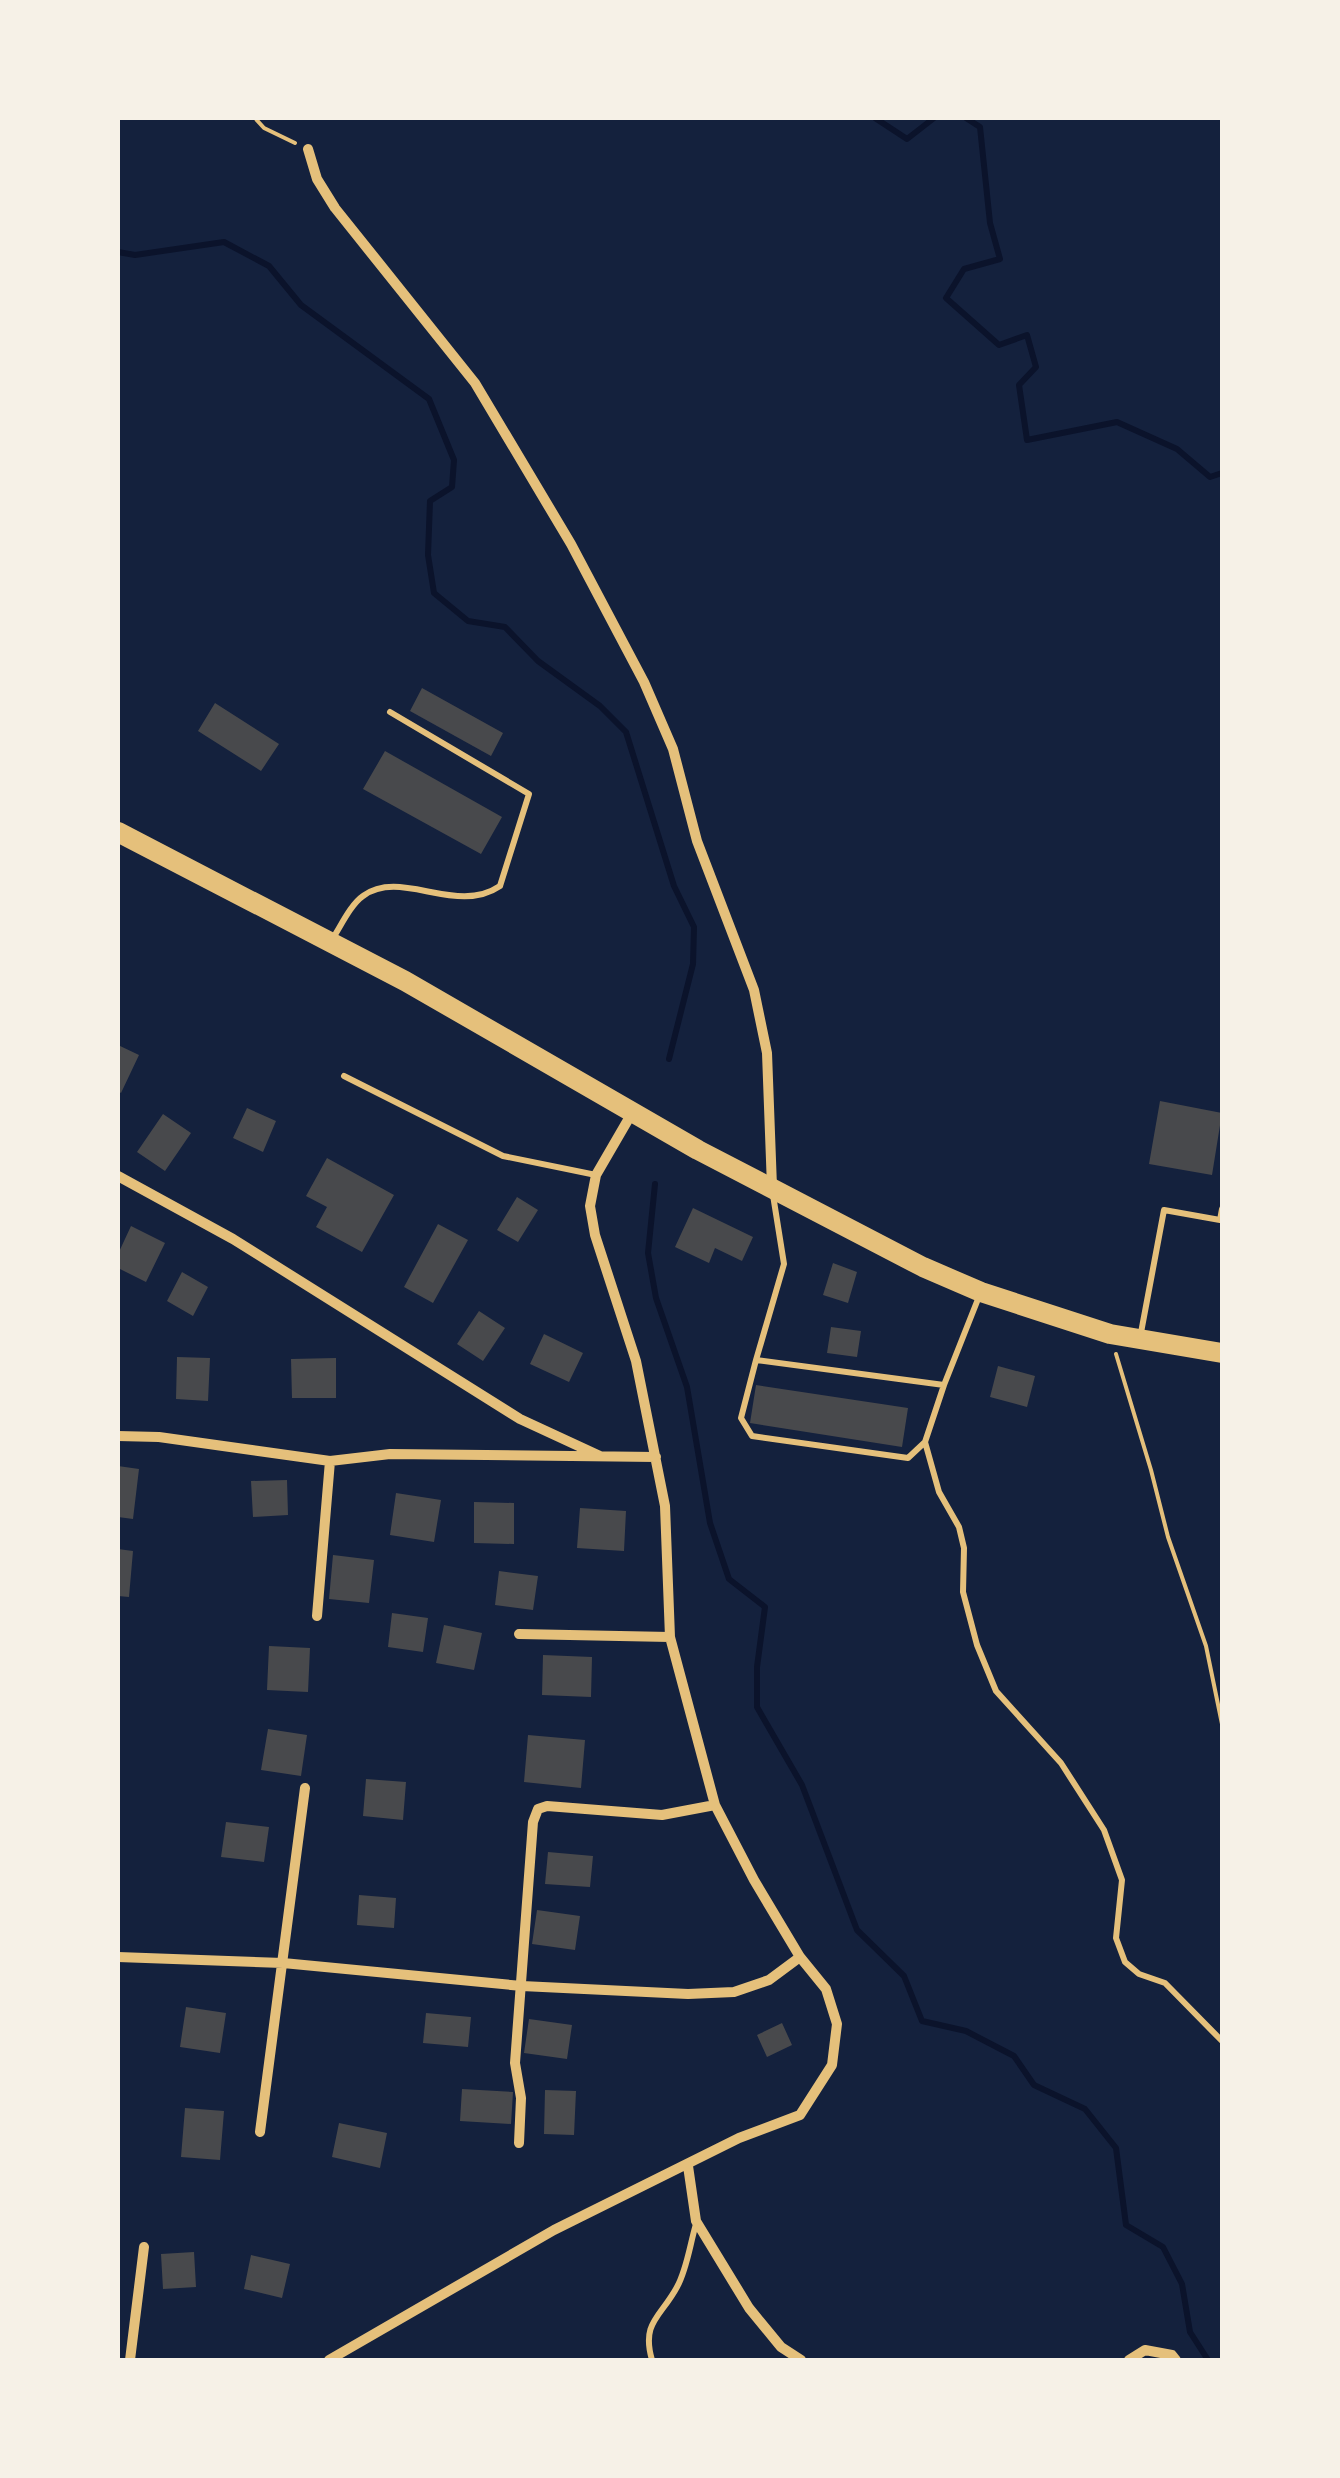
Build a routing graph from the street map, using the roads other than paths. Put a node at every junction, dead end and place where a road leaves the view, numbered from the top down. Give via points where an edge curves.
1 (308, 150) road end
2 (390, 712) dead end
3 (118, 832) edge
4 (331, 942) junction
5 (344, 1076) dead end
6 (632, 1112) junction
7 (596, 1175) junction
8 (118, 1176) edge
9 (772, 1188) junction
10 (1222, 1209) edge
11 (981, 1292) junction
12 (1140, 1339) junction
13 (1222, 1353) edge
14 (756, 1360) junction
15 (944, 1385) junction
16 (118, 1436) edge
17 (925, 1442) junction
18 (600, 1456) junction
19 (656, 1456) junction
20 (330, 1462) junction
21 (317, 1616) dead end
22 (519, 1634) dead end
23 (670, 1637) junction
24 (305, 1788) dead end
25 (715, 1805) junction
26 (118, 1957) edge
27 (800, 1957) junction
28 (283, 1963) junction
29 (522, 1986) junction
30 (1222, 2041) edge
31 (260, 2132) dead end
32 (519, 2143) dead end
33 (688, 2166) junction
34 (696, 2222) junction
35 (144, 2247) dead end
36 (130, 2360) edge
37 (333, 2360) edge
38 (652, 2360) edge
39 (801, 2360) edge
40 (1129, 2360) edge
41 (1176, 2360) edge

1 - 9 street via 335,208 475,383 644,682 754,990 767,1053
2 - 4 lane via 529,794 500,886 466,898 394,886 364,895
3 - 4 main road
4 - 6 main road
5 - 7 lane via 503,1156
6 - 7 street
6 - 9 main road
7 - 19 street via 590,1206 596,1235 636,1360
8 - 18 street via 233,1239 520,1419
9 - 11 main road
9 - 14 lane via 784,1264
10 - 12 lane via 1220,1220 1164,1210
11 - 12 main road
11 - 15 lane
12 - 13 main road
14 - 15 lane
14 - 17 lane via 742,1418 752,1436 908,1458
15 - 17 lane
16 - 20 street
17 - 30 lane via 939,1492 959,1527 963,1592 996,1691 1061,1763 1104,1830 1122,1880 1116,1938 1125,1962 1165,1983
18 - 19 street
18 - 20 street via 390,1454
19 - 23 street via 665,1506
20 - 21 street
22 - 23 street
23 - 25 street
24 - 28 street
25 - 27 street
25 - 29 street via 662,1816 538,1809
26 - 28 street
27 - 29 street via 769,1980 734,1992
27 - 33 street via 826,1988 837,2024 832,2065 800,2116
28 - 29 street
28 - 31 street
29 - 32 street via 515,2063
33 - 34 street
33 - 37 street via 554,2230
34 - 38 lane via 678,2286 652,2320
34 - 39 street via 750,2308
35 - 36 street
40 - 41 street via 1145,2350

